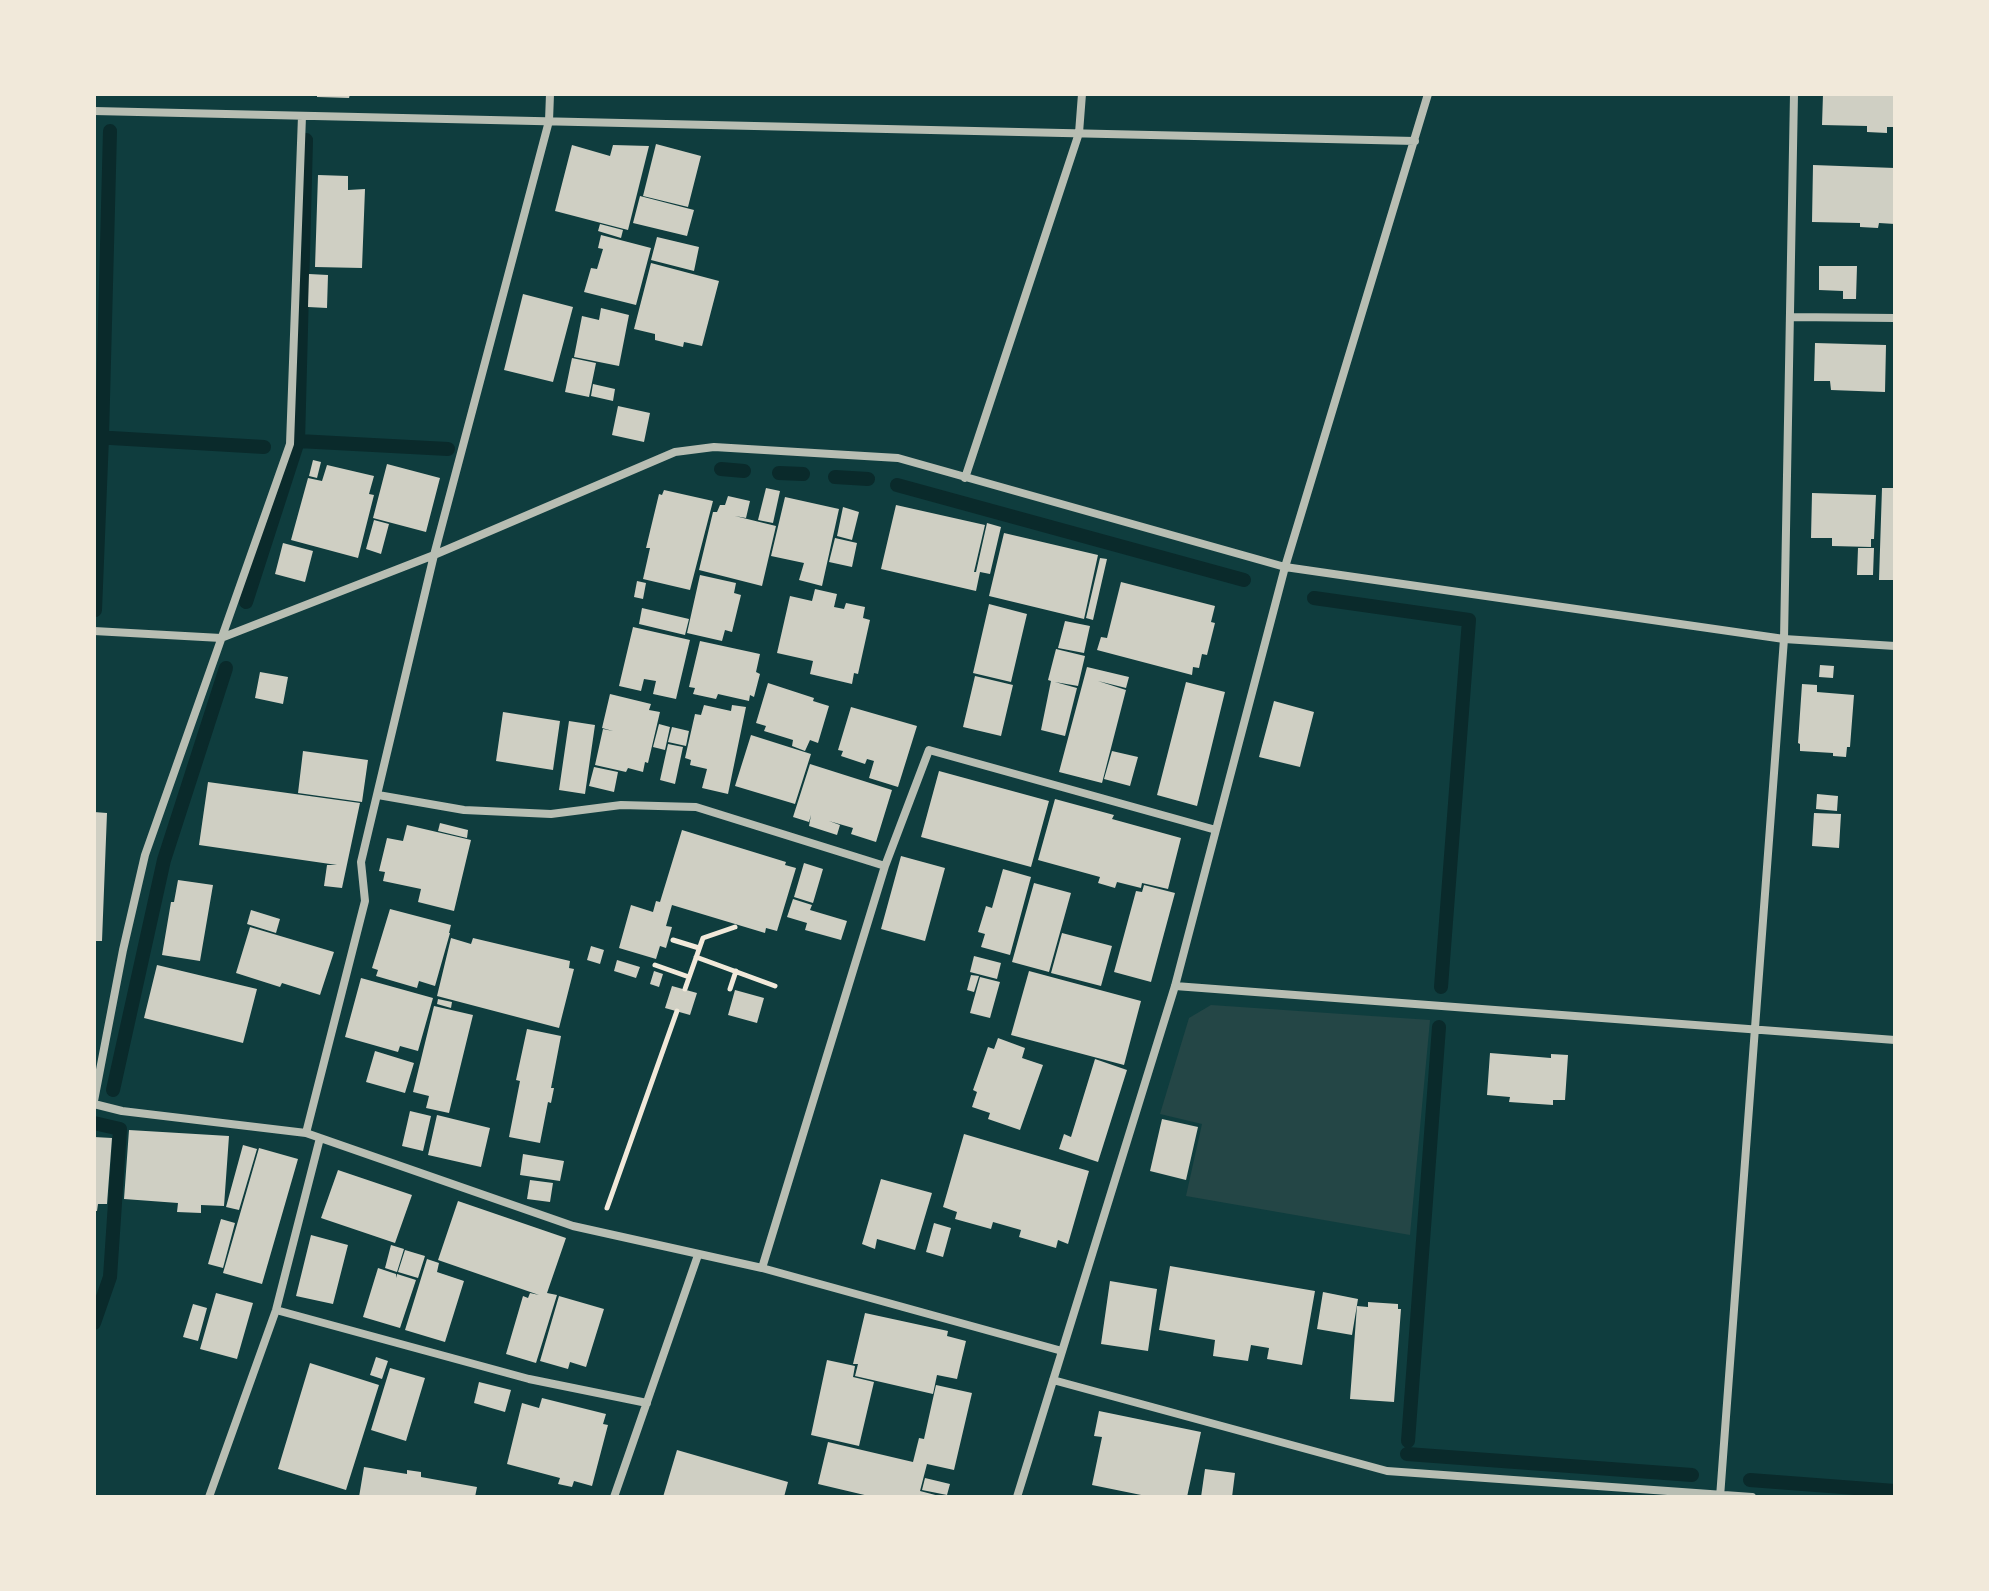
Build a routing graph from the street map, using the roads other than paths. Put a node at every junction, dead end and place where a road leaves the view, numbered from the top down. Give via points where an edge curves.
1 (550, 94) edge
2 (1082, 94) edge
3 (1428, 94) edge
4 (1794, 94) edge
5 (94, 111) edge
6 (302, 116) junction
7 (549, 121) junction
8 (1079, 133) junction
9 (1415, 141) junction
10 (1790, 317) junction
11 (1895, 318) edge
12 (965, 478) junction
13 (434, 555) junction
14 (1285, 567) junction
15 (94, 631) edge
16 (221, 638) junction
17 (1784, 639) junction
18 (1895, 646) edge
19 (378, 795) junction
20 (1216, 830) junction
21 (885, 866) junction
22 (1175, 986) junction
23 (1755, 1030) junction
24 (1895, 1040) edge
25 (94, 1102) edge
26 (306, 1133) junction
27 (320, 1138) junction
28 (698, 1255) junction
29 (762, 1268) junction
30 (276, 1310) junction
31 (1062, 1351) junction
32 (1053, 1380) junction
33 (647, 1403) junction
34 (1720, 1496) edge
35 (209, 1497) edge
36 (614, 1497) edge
37 (1017, 1497) edge
38 (1752, 1497) edge

1 - 7 street
2 - 8 street
3 - 9 street
4 - 10 street
5 - 6 street
6 - 7 street
6 - 16 street via 290,444
7 - 8 street
7 - 13 street
8 - 9 street
8 - 12 street
9 - 14 street
10 - 11 street
10 - 17 street
12 - 13 street via 898,458 714,447 675,452
12 - 14 street
13 - 16 street
13 - 19 street
14 - 17 street
14 - 20 street
15 - 16 street
16 - 25 street via 145,855
17 - 18 street
17 - 23 street
19 - 21 street via 464,810 551,814 621,805 696,807
19 - 26 street via 361,862 365,901
20 - 21 street via 929,750
20 - 22 street
21 - 29 street
22 - 23 street
22 - 31 street
23 - 24 street
23 - 34 street
25 - 26 street via 122,1111
26 - 27 street
27 - 28 street via 558,1221
27 - 30 street
28 - 29 street
28 - 33 street
29 - 31 street
30 - 33 street via 529,1379
30 - 35 street
31 - 32 street
32 - 34 street via 1387,1471
32 - 37 street
33 - 36 street
34 - 38 street

